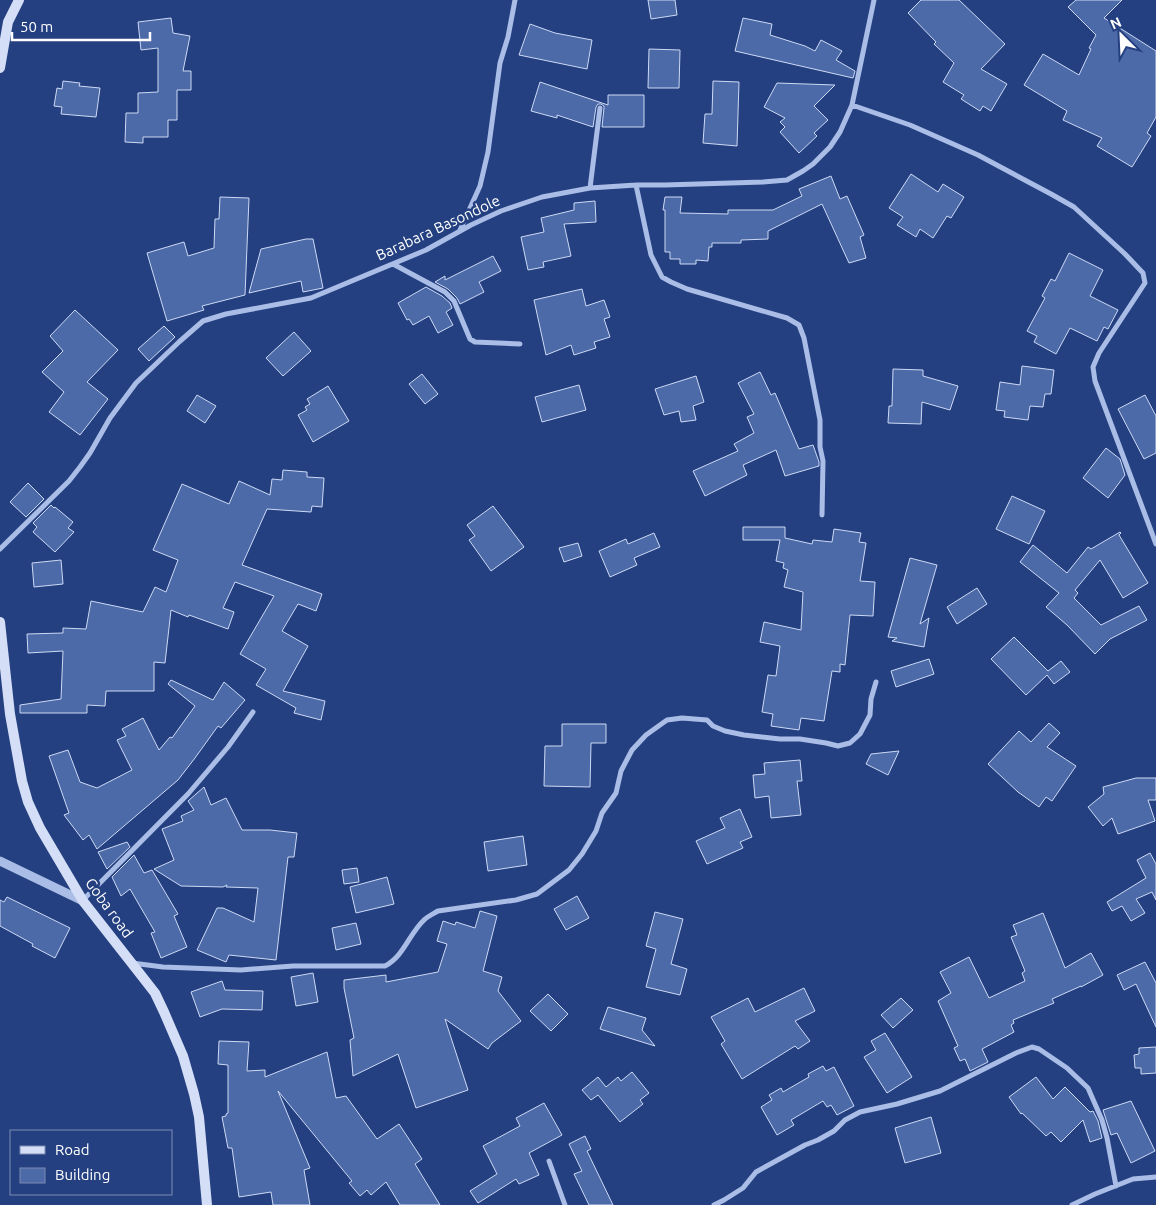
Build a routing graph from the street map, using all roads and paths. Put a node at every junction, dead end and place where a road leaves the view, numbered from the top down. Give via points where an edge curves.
1 (19, 0) edge
2 (515, 0) edge
3 (874, 0) edge
4 (0, 68) edge
5 (852, 105) junction
6 (600, 108) dead end
7 (636, 185) junction
8 (590, 188) junction
9 (460, 231) junction
10 (393, 264) junction
11 (520, 344) dead end
12 (822, 515) dead end
13 (1156, 544) edge
14 (0, 549) edge
15 (0, 622) edge
16 (876, 682) dead end
17 (253, 712) dead end
18 (0, 861) edge
19 (83, 901) junction
20 (132, 963) junction
21 (549, 1162) dead end
22 (1156, 1177) edge
23 (1116, 1186) junction
24 (207, 1205) edge
25 (565, 1205) edge
26 (714, 1205) edge
27 (1072, 1205) edge

1 - 4 main road via 8,22
2 - 9 street via 500,63 480,186
3 - 5 street, Barabara Basondole
5 - 7 street, Barabara Basondole via 830,147 813,164 787,180
5 - 13 street via 910,125 978,155 1074,207 1143,273 1145,283 1098,353 1093,367 1095,381
6 - 8 street
7 - 8 street, Barabara Basondole
7 - 12 street via 651,255 662,277 687,289 787,318 799,325 820,420
8 - 9 street, Barabara Basondole via 542,197 501,211
9 - 10 street, Barabara Basondole
10 - 11 street via 445,292 454,301 470,339
10 - 14 street, Barabara Basondole via 311,298 201,322 136,383 69,482
15 - 19 main road, Goba road via 10,714 28,802
16 - 20 street via 870,714 860,734 850,743 838,746 726,731 707,720 667,720 632,750 621,771 616,793 602,813 596,832 569,870 537,894 438,911 423,921 397,957 384,966 293,966 241,970
17 - 19 street via 188,794
18 - 19 street
19 - 20 main road, Goba road
20 - 24 main road, Goba road via 155,993 183,1056 199,1117
21 - 25 street
22 - 23 street
23 - 26 street via 1102,1120 1088,1088 1067,1068 1039,1048 1032,1047 940,1091 860,1112 834,1131 756,1172 742,1188
23 - 27 street

